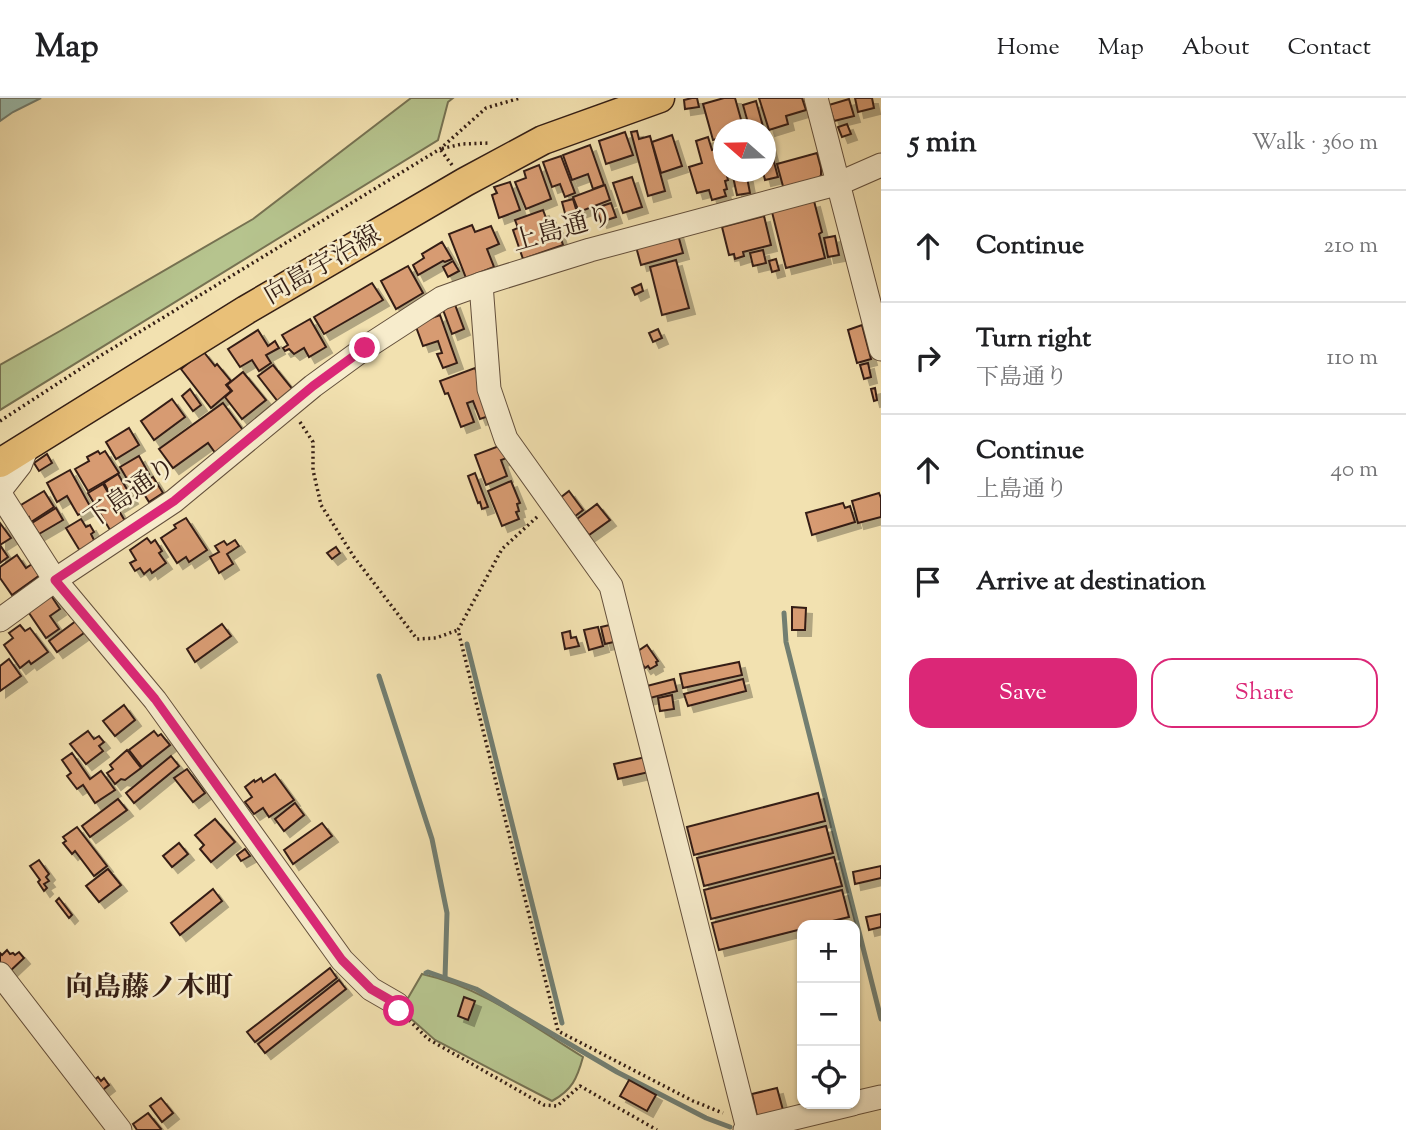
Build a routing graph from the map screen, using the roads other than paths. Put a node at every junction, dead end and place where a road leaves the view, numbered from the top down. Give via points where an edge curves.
1 (660, 98) edge
2 (816, 98) edge
3 (881, 165) edge
4 (839, 183) junction
5 (481, 284) junction
6 (881, 349) edge
7 (289, 406) joint
8 (28, 445) junction
9 (0, 463) edge
10 (55, 580) junction
11 (0, 620) edge
12 (0, 974) edge
13 (397, 1004) road end
14 (881, 1097) edge
15 (860, 1102) edge
16 (825, 1109) edge
17 (746, 1126) edge
18 (120, 1130) edge

1 - 8 main road, 向島宇治線 via 543,140 510,158 246,310
2 - 4 street
3 - 4 street, 上島通り
4 - 5 street, 上島通り
4 - 6 street
5 - 7 street, 上島通り via 442,298 365,348
5 - 17 street via 489,389 506,439 611,586
7 - 10 street, 下島通り via 174,501
8 - 9 main road, 向島宇治線
8 - 10 street via 0,494
10 - 11 street, 下島通り
10 - 13 street via 155,699 342,960 371,989
12 - 18 street
14 - 15 street
16 - 17 street

